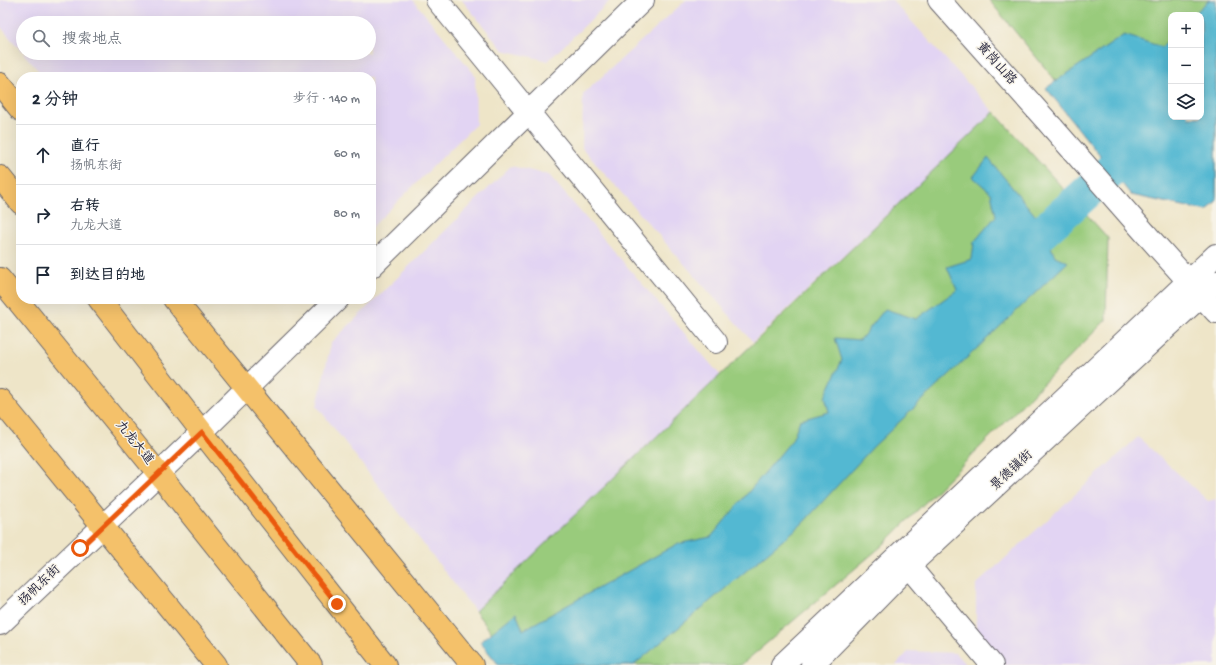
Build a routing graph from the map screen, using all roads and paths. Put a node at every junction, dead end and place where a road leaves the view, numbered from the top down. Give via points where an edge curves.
1 (437, 0) edge
2 (643, 0) edge
3 (939, 0) edge
4 (0, 84) edge
5 (16, 104) edge
6 (529, 112) junction
7 (0, 177) edge
8 (16, 197) edge
9 (1216, 255) edge
10 (376, 261) edge
11 (0, 280) edge
12 (1202, 286) edge
13 (16, 300) edge
14 (20, 304) edge
15 (103, 304) edge
16 (178, 304) edge
17 (333, 304) edge
18 (1216, 312) edge
19 (716, 342) dead end
20 (247, 388) junction
21 (0, 400) edge
22 (202, 432) junction
23 (158, 473) junction
24 (103, 526) junction
25 (909, 566) junction
26 (0, 624) edge
27 (216, 665) edge
28 (311, 665) edge
29 (385, 665) edge
30 (472, 665) edge
31 (782, 665) edge
32 (812, 665) edge
33 (992, 665) edge

1 - 6 street
2 - 6 street
3 - 12 street, 黄岗山路, bridge via 1146,234
4 - 5 main road
6 - 10 street
6 - 19 street
7 - 8 main road
9 - 12 street
11 - 13 main road, 九龙大道
12 - 18 street
12 - 25 street, 景德镇街
12 - 31 street
14 - 23 main road, 九龙大道
15 - 22 main road
16 - 20 main road
17 - 20 street, 扬帆东街
20 - 22 street, 扬帆东街
20 - 30 main road
21 - 24 main road
22 - 23 street, 扬帆东街
22 - 29 main road
23 - 24 street, 扬帆东街
23 - 28 main road, 九龙大道
24 - 26 street, 扬帆东街
24 - 27 main road
25 - 32 street, 景德镇街
25 - 33 street

